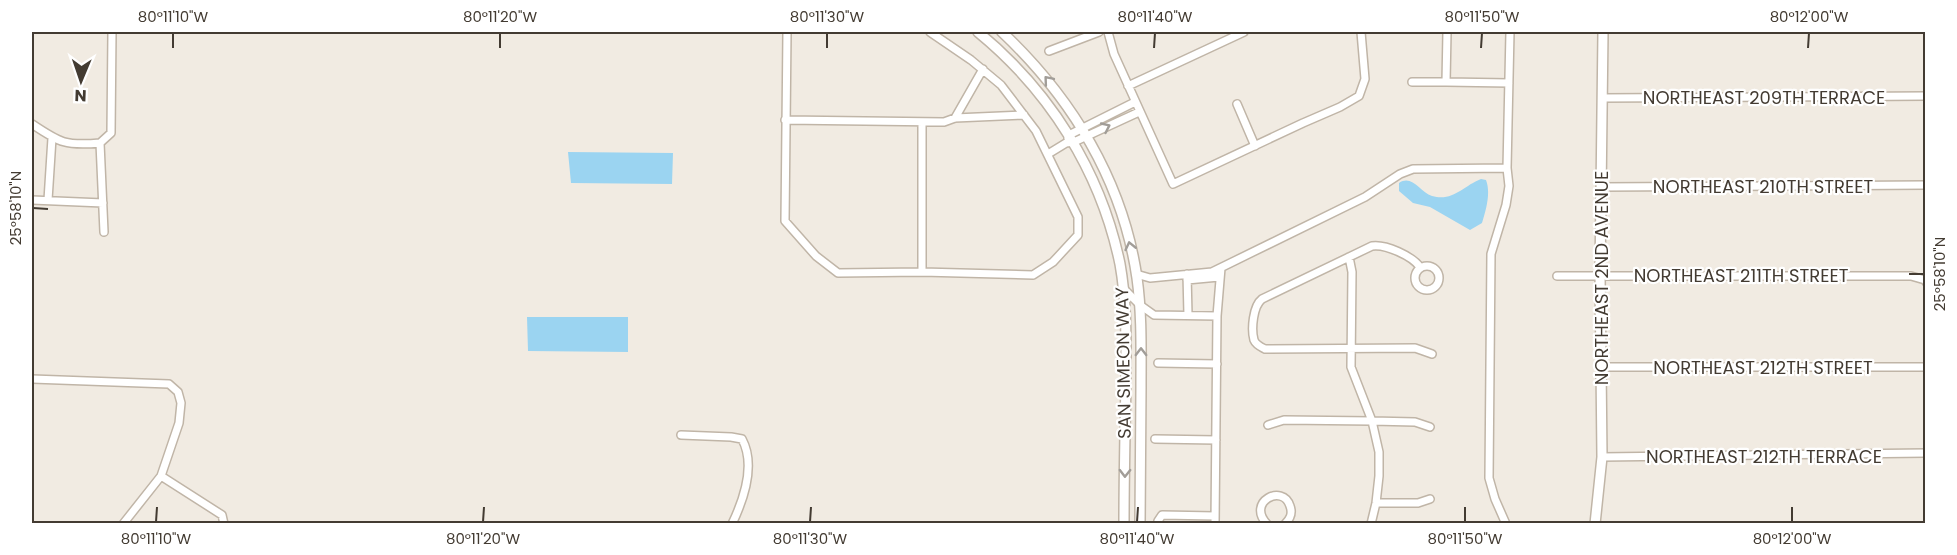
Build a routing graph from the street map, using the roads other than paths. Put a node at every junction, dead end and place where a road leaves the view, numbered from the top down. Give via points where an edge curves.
1 (112, 32) edge
2 (786, 32) edge
3 (930, 32) edge
4 (978, 32) edge
5 (1002, 32) edge
6 (1100, 32) edge
7 (1108, 32) edge
8 (1244, 32) edge
9 (1361, 32) edge
10 (1447, 32) edge
11 (1510, 32) edge
12 (1603, 32) edge
13 (1049, 51) dead end
14 (983, 69) junction
15 (1412, 82) dead end
16 (1446, 82) junction
17 (1509, 83) junction
18 (1128, 86) junction
19 (1926, 96) edge
20 (1602, 98) junction
21 (1135, 102) junction
22 (1237, 104) dead end
23 (1139, 112) junction
24 (1024, 115) junction
25 (955, 118) junction
26 (785, 120) junction
27 (922, 122) junction
28 (32, 124) edge
29 (1084, 132) junction
30 (52, 138) junction
31 (1070, 140) junction
32 (100, 143) junction
33 (1255, 146) junction
34 (1048, 154) junction
35 (1507, 168) junction
36 (1926, 185) edge
37 (1601, 187) junction
38 (32, 200) edge
39 (48, 200) junction
40 (103, 203) junction
41 (104, 232) dead end
42 (1349, 257) junction
43 (1420, 267) dead end
44 (1221, 268) junction
45 (922, 272) junction
46 (1136, 274) junction
47 (1600, 275) junction
48 (1557, 276) dead end
49 (1187, 277) junction
50 (1150, 278) junction
51 (1219, 278) junction
52 (1925, 281) edge
53 (1138, 286) junction
54 (1123, 288) junction
55 (1130, 296) junction
56 (1140, 305) junction
57 (1125, 308) junction
58 (1154, 315) junction
59 (1188, 315) junction
60 (1217, 316) junction
61 (1141, 324) junction
62 (1351, 349) junction
63 (1432, 354) dead end
64 (1158, 363) dead end
65 (1217, 364) junction
66 (1601, 367) junction
67 (1926, 367) edge
68 (32, 379) edge
69 (1372, 421) junction
70 (1268, 425) dead end
71 (1430, 427) dead end
72 (681, 435) dead end
73 (1155, 439) dead end
74 (1216, 440) junction
75 (1926, 453) edge
76 (1602, 457) junction
77 (161, 476) junction
78 (1430, 499) dead end
79 (1376, 503) junction
80 (1215, 520) edge
81 (123, 524) edge
82 (224, 524) edge
83 (732, 524) edge
84 (1124, 524) edge
85 (1140, 524) edge
86 (1160, 524) edge
87 (1267, 524) edge
88 (1285, 524) edge
89 (1371, 524) edge
90 (1506, 524) edge
91 (1595, 524) edge

1 - 32 street via 111,133
2 - 26 street
3 - 14 street
4 - 31 street, SAN SIMEON WAY via 1024,74
29 -> 5 street, SAN SIMEON WAY via 1050,81
6 - 13 street
7 - 18 street
8 - 18 street
9 - 33 street via 1365,80 1359,96
10 - 16 street
11 - 17 street
12 - 20 street, NORTHEAST 2ND AVENUE
14 - 24 street
14 - 25 street
15 - 16 street
16 - 17 street
17 - 35 street
18 - 21 street
19 - 20 street, NORTHEAST 209TH TERRACE
20 - 37 street, NORTHEAST 2ND AVENUE
21 - 23 street
21 - 29 street
22 - 33 street
29 -> 23 street
23 - 33 street via 1173,184
24 - 25 street
24 - 34 street
25 - 27 street
26 - 27 street
26 - 45 street via 785,221 816,256 838,273
27 - 45 street
28 - 30 street
29 - 31 street
46 -> 29 street, SAN SIMEON WAY via 1114,189
30 - 32 street via 74,145
30 - 39 street
31 - 34 street
31 - 54 street, SAN SIMEON WAY via 1097,188 1113,237
32 - 40 street
34 - 45 street via 1078,217 1078,235 1053,262 1032,275
35 - 44 street via 1413,169
35 - 90 street via 1506,205 1491,254 1489,478
36 - 37 street, NORTHEAST 210TH STREET
37 - 47 street, NORTHEAST 2ND AVENUE
38 - 39 street
39 - 40 street
40 - 41 street
42 - 43 street via 1378,245 1417,262
42 - 62 street
42 - 62 street via 1256,304 1254,340 1265,349
44 - 49 street
44 - 51 street
46 - 50 street
46 - 53 street, SAN SIMEON WAY
47 - 48 street, NORTHEAST 211TH STREET
47 - 52 street, NORTHEAST 211TH STREET via 1911,276
47 - 66 street, NORTHEAST 2ND AVENUE
49 - 50 street
49 - 51 street
49 - 59 street
50 - 53 street
51 - 60 street
53 - 55 street
53 - 56 street, SAN SIMEON WAY
54 - 55 street
54 - 57 street, SAN SIMEON WAY
55 - 56 street
55 - 57 street
56 - 58 street
56 - 61 street, SAN SIMEON WAY
57 -> 84 street, SAN SIMEON WAY
58 - 59 street
58 - 61 street
59 - 60 street
60 - 65 street
85 -> 61 street, SAN SIMEON WAY
62 - 63 street via 1415,348
62 - 69 street via 1351,367
64 - 65 street
65 - 74 street
66 - 67 street, NORTHEAST 212TH STREET
66 - 76 street, NORTHEAST 2ND AVENUE
68 - 77 street via 169,384 178,392 181,404 179,423
69 - 70 street via 1284,420
69 - 71 street via 1414,422
69 - 79 street via 1379,452
72 - 83 street via 742,439 747,449 747,485
73 - 74 street
74 - 80 street
75 - 76 street, NORTHEAST 212TH TERRACE
76 - 91 street, NORTHEAST 2ND AVENUE
77 - 81 street
77 - 82 street via 222,515
78 - 79 street via 1418,503
79 - 89 street
80 - 86 street via 1162,515
87 - 88 street via 1261,517 1261,507 1266,499 1276,495 1286,499 1291,508

